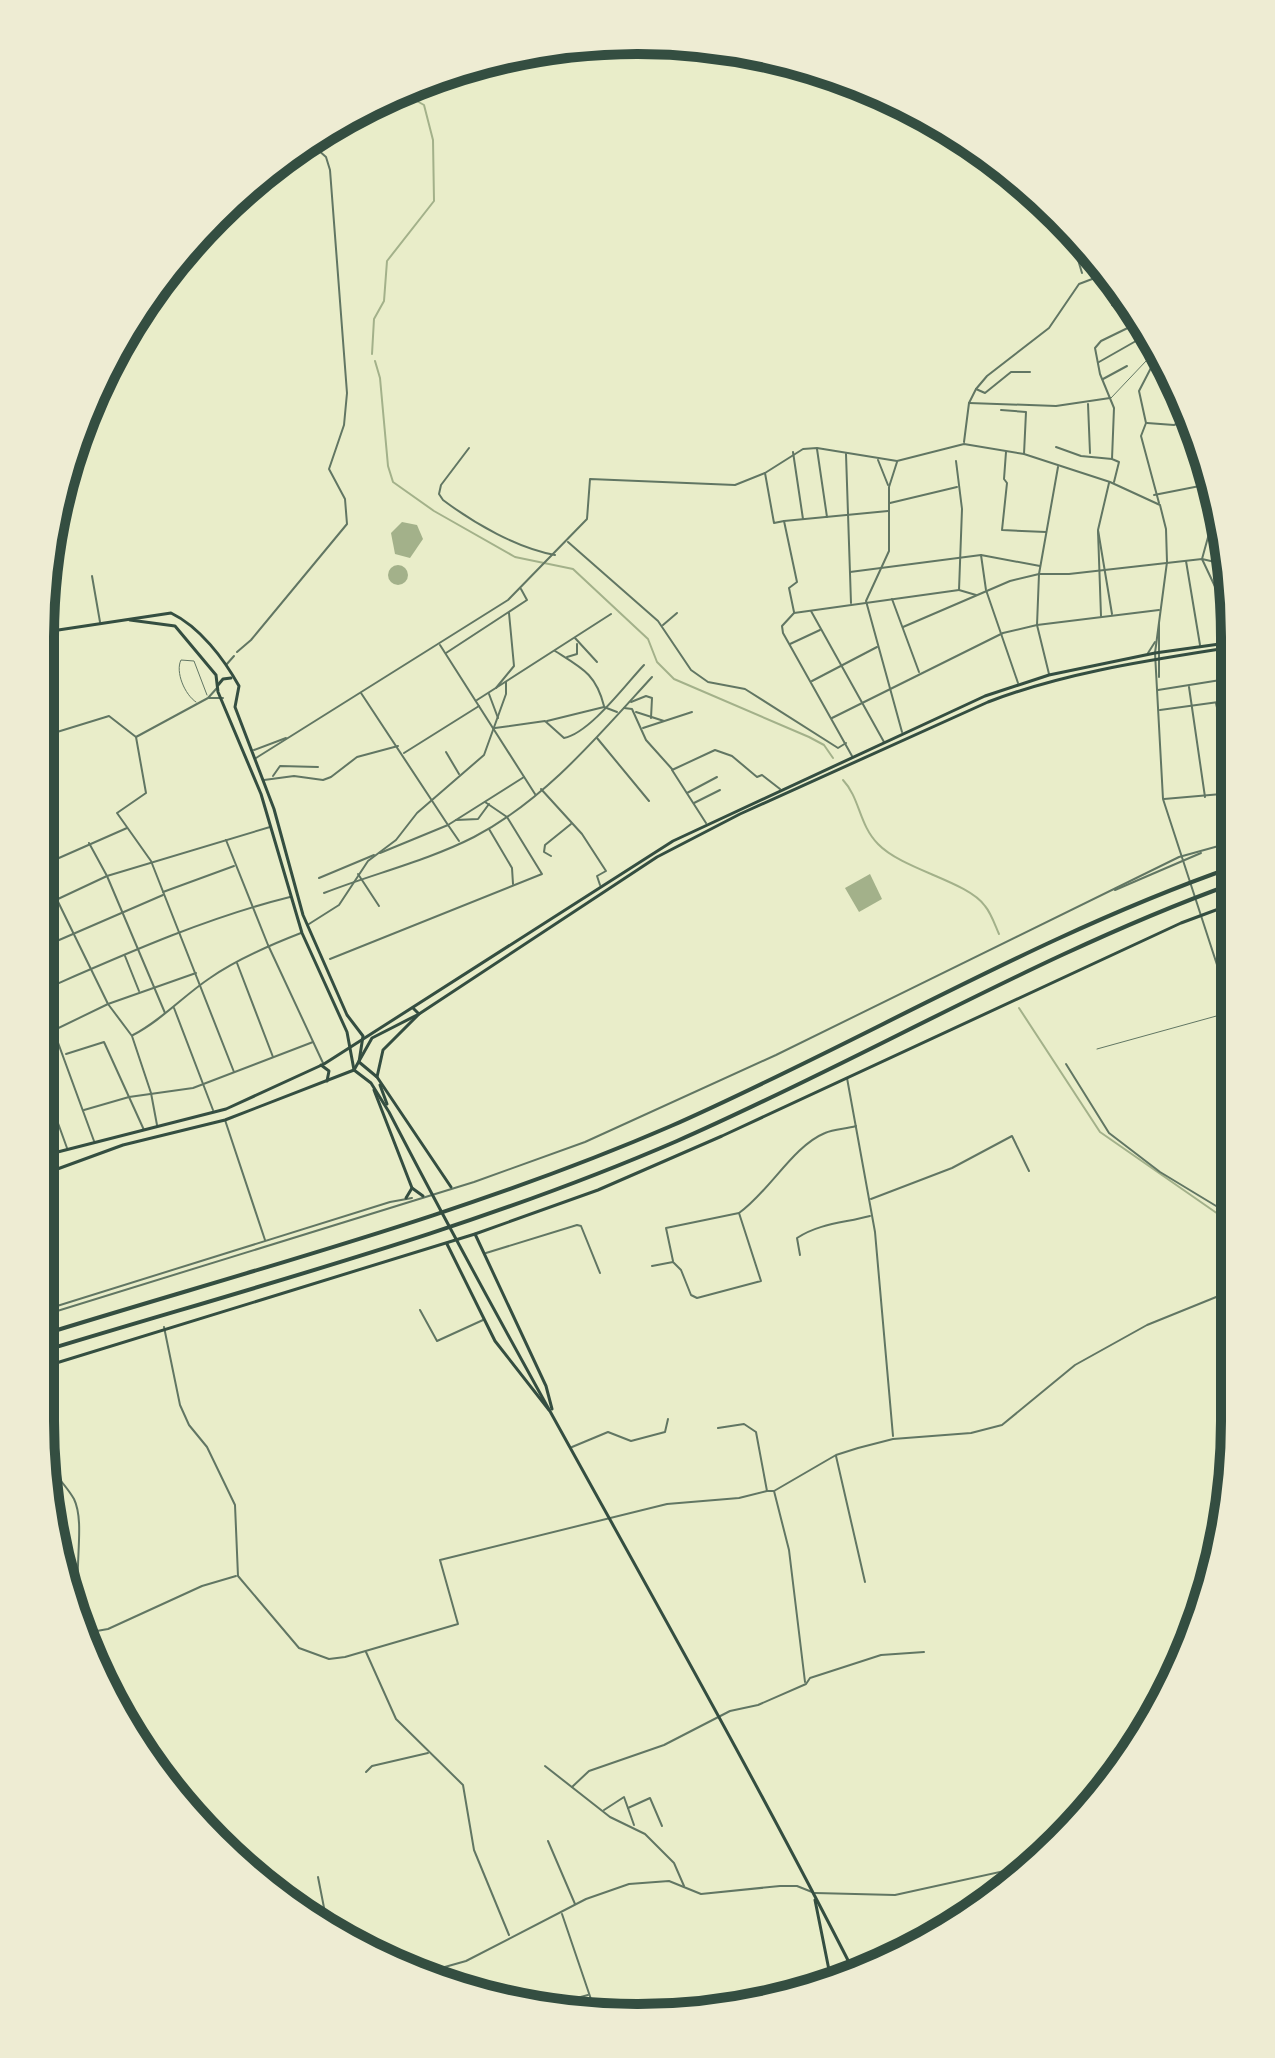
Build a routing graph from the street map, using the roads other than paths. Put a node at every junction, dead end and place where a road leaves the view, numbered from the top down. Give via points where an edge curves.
1 (318, 149) edge
2 (1076, 253) edge
3 (1082, 273) dead end
4 (1096, 277) edge
5 (1131, 326) edge
6 (1139, 339) edge
7 (1147, 360) dead end
8 (1098, 363) junction
9 (1153, 364) dead end
10 (1127, 366) dead end
11 (1030, 372) dead end
12 (1102, 379) junction
13 (976, 389) junction
14 (1111, 398) junction
15 (969, 403) junction
16 (1088, 403) junction
17 (1001, 410) dead end
18 (1180, 422) edge
19 (1146, 423) junction
20 (964, 444) junction
21 (1056, 447) dead end
22 (469, 448) dead end
23 (817, 448) junction
24 (793, 452) junction
25 (846, 452) junction
26 (1006, 452) junction
27 (1024, 454) junction
28 (1090, 455) junction
29 (1112, 459) junction
30 (878, 460) junction
31 (897, 461) junction
32 (956, 461) dead end
33 (1059, 465) junction
34 (765, 473) junction
35 (1112, 482) junction
36 (1201, 486) edge
37 (889, 487) junction
38 (959, 487) junction
39 (1154, 495) junction
40 (889, 503) junction
41 (1160, 505) junction
42 (889, 510) junction
43 (847, 515) junction
44 (827, 517) junction
45 (804, 520) junction
46 (784, 521) junction
47 (1098, 530) junction
48 (1211, 530) edge
49 (1047, 532) junction
50 (568, 542) junction
51 (981, 555) junction
52 (555, 556) junction
53 (1202, 559) junction
54 (960, 560) junction
55 (1186, 561) junction
56 (1167, 562) junction
57 (1216, 562) edge
58 (883, 566) junction
59 (1042, 566) junction
60 (1099, 570) junction
61 (1104, 570) junction
62 (850, 572) junction
63 (1039, 574) junction
64 (92, 576) dead end
65 (521, 589) junction
66 (959, 590) junction
67 (986, 590) junction
68 (977, 595) junction
69 (1219, 595) joint
70 (891, 598) junction
71 (866, 601) junction
72 (1220, 601) edge
73 (851, 604) junction
74 (1161, 610) junction
75 (811, 611) junction
76 (509, 612) junction
77 (677, 613) dead end
78 (794, 613) junction
79 (611, 614) dead end
80 (1112, 616) junction
81 (1101, 617) junction
82 (130, 620) junction
83 (100, 623) junction
84 (1159, 623) junction
85 (1037, 625) junction
86 (662, 626) junction
87 (903, 627) junction
88 (821, 629) junction
89 (54, 630) edge
90 (1003, 633) junction
91 (575, 637) junction
92 (1156, 641) junction
93 (577, 643) junction
94 (439, 644) junction
95 (790, 644) junction
96 (1221, 644) edge
97 (1200, 646) junction
98 (1221, 646) edge
99 (877, 647) junction
100 (554, 651) junction
101 (237, 652) dead end
102 (1162, 652) junction
103 (446, 653) junction
104 (1155, 653) junction
105 (1146, 655) junction
106 (234, 656) dead end
107 (565, 657) junction
108 (1161, 658) junction
109 (1155, 659) junction
110 (597, 662) dead end
111 (644, 665) dead end
112 (225, 666) junction
113 (842, 666) junction
114 (920, 673) junction
115 (1049, 675) junction
116 (652, 677) dead end
117 (232, 678) junction
118 (1221, 680) edge
119 (506, 682) junction
120 (811, 682) junction
121 (1158, 682) junction
122 (1018, 683) junction
123 (218, 685) junction
124 (1189, 687) junction
125 (889, 688) junction
126 (493, 690) junction
127 (1158, 690) junction
128 (361, 693) junction
129 (488, 693) junction
130 (237, 694) junction
131 (208, 698) junction
132 (223, 698) junction
133 (477, 700) junction
134 (863, 702) junction
135 (1221, 702) edge
136 (198, 703) junction
137 (1216, 703) junction
138 (628, 704) junction
139 (480, 705) junction
140 (1191, 706) junction
141 (604, 707) junction
142 (622, 709) junction
143 (1160, 710) junction
144 (633, 711) junction
145 (692, 712) dead end
146 (498, 718) junction
147 (651, 718) junction
148 (832, 718) junction
149 (545, 721) junction
150 (665, 721) junction
151 (494, 728) junction
152 (642, 729) junction
153 (1221, 729) edge
154 (54, 733) edge
155 (903, 734) junction
156 (136, 737) junction
157 (290, 737) junction
158 (596, 738) junction
159 (846, 743) junction
160 (885, 743) junction
161 (399, 746) junction
162 (253, 750) junction
163 (246, 751) junction
164 (446, 752) dead end
165 (404, 753) junction
166 (853, 757) junction
167 (256, 758) junction
168 (318, 767) dead end
169 (672, 770) junction
170 (460, 775) junction
171 (524, 777) junction
172 (717, 777) dead end
173 (273, 778) junction
174 (264, 780) junction
175 (541, 789) junction
176 (720, 790) dead end
177 (781, 790) junction
178 (686, 793) junction
179 (535, 794) junction
180 (1221, 795) edge
181 (1205, 797) junction
182 (1163, 799) junction
183 (433, 801) junction
184 (649, 801) dead end
185 (485, 802) junction
186 (490, 803) junction
187 (693, 804) junction
188 (507, 817) junction
189 (456, 820) junction
190 (572, 823) junction
191 (707, 824) junction
192 (448, 825) junction
193 (128, 827) junction
194 (272, 827) junction
195 (489, 828) junction
196 (226, 840) junction
197 (460, 842) junction
198 (89, 843) junction
199 (1221, 846) edge
200 (1205, 851) junction
201 (377, 854) junction
202 (551, 856) dead end
203 (1179, 857) junction
204 (54, 860) edge
205 (151, 861) junction
206 (1181, 863) junction
207 (236, 865) junction
208 (606, 871) junction
209 (1221, 871) edge
210 (358, 873) junction
211 (107, 876) junction
212 (319, 878) dead end
213 (361, 878) junction
214 (610, 880) junction
215 (354, 881) junction
216 (514, 886) junction
217 (600, 886) junction
218 (1221, 888) edge
219 (1109, 892) junction
220 (164, 893) junction
221 (324, 893) dead end
222 (54, 894) edge
223 (291, 897) junction
224 (57, 900) junction
225 (54, 901) edge
226 (253, 906) junction
227 (379, 906) dead end
228 (1221, 908) edge
229 (123, 912) junction
230 (1200, 915) junction
231 (308, 924) junction
232 (180, 933) junction
233 (302, 933) junction
234 (73, 934) junction
235 (54, 942) edge
236 (268, 945) junction
237 (139, 949) junction
238 (124, 955) junction
239 (330, 959) dead end
240 (237, 963) junction
241 (92, 968) junction
242 (197, 973) junction
243 (201, 984) junction
244 (54, 985) edge
245 (155, 987) junction
246 (140, 992) junction
247 (1221, 992) edge
248 (108, 1004) junction
249 (174, 1007) junction
250 (413, 1008) junction
251 (166, 1014) junction
252 (419, 1014) junction
253 (1221, 1015) edge
254 (54, 1025) edge
255 (56, 1029) junction
256 (132, 1036) junction
257 (363, 1036) junction
258 (314, 1041) junction
259 (348, 1047) junction
260 (1097, 1049) dead end
261 (65, 1054) junction
262 (273, 1058) junction
263 (359, 1062) junction
264 (322, 1064) junction
265 (1066, 1064) dead end
266 (354, 1070) junction
267 (234, 1072) junction
268 (846, 1077) junction
269 (377, 1078) junction
270 (327, 1081) junction
271 (371, 1083) junction
272 (203, 1085) junction
273 (151, 1093) junction
274 (129, 1097) junction
275 (84, 1110) junction
276 (214, 1112) junction
277 (389, 1112) junction
278 (54, 1113) edge
279 (225, 1120) junction
280 (157, 1126) junction
281 (857, 1126) junction
282 (144, 1130) junction
283 (94, 1142) junction
284 (67, 1149) junction
285 (54, 1153) edge
286 (54, 1170) edge
287 (1029, 1171) dead end
288 (451, 1187) junction
289 (412, 1188) junction
290 (423, 1196) junction
291 (406, 1198) junction
292 (418, 1198) junction
293 (870, 1199) junction
294 (1221, 1208) edge
295 (739, 1213) junction
296 (871, 1216) junction
297 (475, 1234) junction
298 (265, 1241) junction
299 (446, 1243) junction
300 (485, 1254) junction
301 (800, 1255) dead end
302 (673, 1262) junction
303 (652, 1266) dead end
304 (600, 1273) dead end
305 (1221, 1295) edge
306 (54, 1307) edge
307 (420, 1310) dead end
308 (54, 1312) edge
309 (484, 1319) junction
310 (164, 1327) junction
311 (54, 1331) edge
312 (54, 1348) edge
313 (54, 1363) edge
314 (554, 1416) junction
315 (668, 1419) dead end
316 (718, 1428) dead end
317 (893, 1439) junction
318 (572, 1447) junction
319 (836, 1455) junction
320 (57, 1478) edge
321 (767, 1491) junction
322 (774, 1491) junction
323 (610, 1519) junction
324 (238, 1576) junction
325 (865, 1582) dead end
326 (81, 1594) edge
327 (94, 1632) edge
328 (366, 1652) junction
329 (924, 1652) dead end
330 (806, 1684) junction
331 (719, 1717) junction
332 (429, 1753) junction
333 (545, 1766) dead end
334 (366, 1772) dead end
335 (572, 1787) junction
336 (628, 1808) junction
337 (602, 1812) junction
338 (634, 1826) junction
339 (662, 1826) dead end
340 (548, 1841) dead end
341 (1009, 1870) edge
342 (318, 1877) dead end
343 (685, 1887) junction
344 (813, 1893) junction
345 (575, 1905) junction
346 (325, 1913) edge
347 (561, 1913) junction
348 (509, 1936) junction
349 (850, 1964) edge
350 (438, 1969) edge
351 (829, 1971) edge
352 (589, 1994) junction
353 (569, 2000) edge
354 (592, 2002) edge

1 - 101 street via 330,170 347,393 344,425 329,469 345,499 347,524
2 - 3 street
4 - 13 street via 1079,284 1049,328
5 - 8 street via 1101,341 1095,348
6 - 8 street
7 - 14 lane
8 - 12 street
9 - 19 street via 1139,391
10 - 12 street
11 - 13 street via 1011,372 985,393
12 - 14 street
13 - 15 street
14 - 16 street
14 - 29 street
15 - 16 street
15 - 20 street
16 - 28 street
17 - 27 street via 1026,412
18 - 19 street
19 - 39 street via 1141,436
20 - 26 street
20 - 31 street
21 - 28 street
22 - 52 street via 441,485 443,500 512,541
23 - 24 street
23 - 25 street
23 - 44 street
24 - 34 street
24 - 45 street
25 - 30 street
25 - 43 street
26 - 27 street
26 - 49 street via 1002,530
27 - 33 street
28 - 29 street
29 - 35 street via 1119,462
30 - 31 street
30 - 37 street
31 - 37 street
32 - 38 street
33 - 35 street
33 - 49 street
34 - 46 street via 774,523
34 - 50 street via 735,485 590,479 587,519
35 - 41 street
35 - 47 street
36 - 39 street
37 - 40 street
38 - 40 street
38 - 54 street
39 - 41 street
40 - 42 street
41 - 56 street
42 - 43 street
42 - 58 street via 889,551
43 - 44 street
43 - 62 street
44 - 45 street
45 - 46 street
46 - 78 street via 797,582 789,588
47 - 60 street
47 - 61 street
48 - 53 street
49 - 59 street
50 - 52 street
50 - 86 street
51 - 54 street
51 - 59 street
51 - 67 street
52 - 65 street
53 - 55 street
53 - 57 street
53 - 69 street
54 - 58 street
54 - 66 street
55 - 56 street
55 - 97 street
56 - 61 street
56 - 74 street
58 - 62 street
58 - 71 street
59 - 63 street
60 - 61 street
60 - 63 street
60 - 81 street
61 - 80 street
62 - 73 street
63 - 67 street
63 - 85 street
64 - 83 street
65 - 76 street via 527,600
65 - 94 street
66 - 68 street
66 - 70 street
67 - 68 street
67 - 90 street
68 - 87 street
69 - 72 street
70 - 71 street
70 - 87 street
71 - 73 street
71 - 99 street
73 - 75 street
74 - 80 street
74 - 84 street
75 - 78 street
75 - 88 street
76 - 103 street
76 - 126 street via 514,666
77 - 86 street
78 - 95 street via 782,626
79 - 91 street
80 - 81 street
81 - 85 street
82 - 83 main road
82 - 112 main road via 175,615
82 - 123 main road via 168,623 181,630 209,664
83 - 89 main road
84 - 92 street
84 - 102 street
85 - 90 street
85 - 115 street
86 - 159 street via 684,665 708,682 745,689 838,748
87 - 114 street
88 - 95 street
88 - 113 street
90 - 114 street
90 - 122 street
91 - 93 street
91 - 100 street
92 - 104 street
92 - 105 street
93 - 107 street via 577,654
93 - 110 street
94 - 103 street
94 - 128 street
95 - 120 street
96 - 97 main road
97 - 102 main road
98 - 108 main road
99 - 113 street
99 - 125 street
100 - 107 street
100 - 119 street
102 - 104 main road
102 - 108 street
103 - 133 street
104 - 105 main road
104 - 109 street
105 - 115 main road
106 - 112 street
107 - 141 street via 593,677
108 - 109 main road
108 - 121 street
109 - 121 street
109 - 252 main road via 1018,690 716,825 641,867
111 - 141 street
112 - 117 main road
113 - 120 street
113 - 134 street
114 - 125 street
115 - 122 main road
116 - 138 street
117 - 123 main road
117 - 130 main road via 239,686
118 - 124 street
119 - 126 street
119 - 146 street
120 - 148 street
121 - 127 street
122 - 155 main road
123 - 131 street
123 - 132 main road
124 - 127 street
124 - 140 street
125 - 134 street
125 - 155 street
126 - 129 street
127 - 143 street
128 - 157 street
128 - 161 street
129 - 133 street
129 - 146 street
130 - 132 main road
130 - 162 main road via 235,707
131 - 132 street
131 - 136 street
131 - 136 lane via 194,661 181,660 178,670 188,695
132 - 163 main road
133 - 139 street
134 - 148 street
134 - 160 street
135 - 137 street
136 - 156 street
137 - 140 street
137 - 153 street
138 - 142 street
138 - 147 street via 652,698
139 - 151 street
139 - 165 street
140 - 143 street
140 - 181 street
141 - 142 street via 612,712
141 - 149 street
141 - 149 street via 570,737 564,738
142 - 144 street
142 - 158 street
143 - 182 street
144 - 147 street
144 - 152 street
145 - 150 street
146 - 151 street
147 - 150 street
148 - 159 street
149 - 151 street
150 - 152 street
151 - 170 street via 484,755
151 - 171 street
152 - 169 street
154 - 156 street via 109,716
155 - 160 main road
156 - 193 street via 146,793 117,813
157 - 162 street
157 - 167 street
158 - 175 street
158 - 184 street
159 - 166 street
160 - 166 main road
161 - 165 street
161 - 173 street via 357,757 323,780
162 - 167 main road
163 - 167 main road
163 - 194 main road
164 - 170 street
165 - 183 street
166 - 177 main road
167 - 174 main road
168 - 173 street via 280,766
169 - 177 street via 715,750
169 - 178 street
170 - 183 street
171 - 179 street
171 - 185 street
172 - 178 street
173 - 174 street
174 - 231 main road
175 - 179 street
175 - 190 street
176 - 187 street
177 - 191 main road
178 - 187 street
179 - 188 street
180 - 181 street
181 - 182 street
182 - 203 street
183 - 192 street
183 - 201 street
185 - 186 street
185 - 189 street
186 - 188 street
186 - 189 street via 478,819
187 - 191 street
188 - 195 street
188 - 216 street via 542,874
189 - 192 street
190 - 202 street via 545,845 544,852
190 - 208 street
191 - 214 main road
192 - 197 street
192 - 201 street
193 - 198 street
193 - 205 street
194 - 196 street
194 - 223 main road
195 - 197 street
195 - 216 street via 512,868
196 - 205 street
196 - 207 street
197 - 213 street
198 - 204 street
198 - 211 street
199 - 200 street
200 - 203 street
200 - 206 street
201 - 210 street
201 - 212 street
203 - 206 street
203 - 219 street
205 - 211 street
205 - 220 street
206 - 219 street
206 - 230 street
207 - 220 street
207 - 226 street
208 - 214 street
208 - 217 street via 597,876
209 - 311 highway via 1169,890 588,1161
210 - 213 street
210 - 215 street
211 - 224 street
211 - 229 street
213 - 215 street
213 - 227 street
214 - 217 main road
215 - 221 street
215 - 231 street via 339,905
216 - 239 street
217 - 250 main road
218 - 312 highway via 594,1175 404,1241
219 - 288 street via 636,1121
220 - 229 street
220 - 232 street
222 - 224 street
223 - 226 street
223 - 233 main road
224 - 225 street
224 - 234 street
226 - 232 street
226 - 236 street
228 - 230 main road
229 - 234 street
229 - 237 street
230 - 247 street
230 - 268 main road
231 - 257 main road via 347,1015
232 - 237 street
232 - 242 street
233 - 236 street
233 - 259 main road via 343,1022
234 - 235 street
234 - 241 street
236 - 240 street
236 - 258 street
237 - 238 street
237 - 245 street
238 - 241 street
238 - 246 street
240 - 243 street
240 - 262 street
241 - 244 street
241 - 248 street
242 - 243 street
242 - 245 street
243 - 249 street
243 - 267 street
245 - 246 street
245 - 251 street
246 - 248 street
248 - 255 street
248 - 256 street
249 - 251 street
249 - 272 street
250 - 252 main road
250 - 257 main road
251 - 256 street
252 - 263 main road via 367,1041
252 - 269 main road via 383,1050
253 - 260 lane
254 - 255 street
255 - 261 street
256 - 273 street
257 - 259 main road
257 - 263 main road
258 - 262 street
258 - 264 street
259 - 264 main road
259 - 266 main road
261 - 274 street via 104,1042
261 - 275 street
262 - 267 street
263 - 266 main road
263 - 269 main road
264 - 270 main road via 329,1071
264 - 276 main road
265 - 294 street via 1109,1133 1160,1172
266 - 270 main road
266 - 271 main road
267 - 272 street
268 - 281 street
268 - 297 main road via 598,1190
269 - 277 main road
269 - 288 main road
270 - 279 main road
271 - 277 main road
271 - 289 main road
272 - 273 street
272 - 276 street
273 - 274 street
273 - 280 street
274 - 275 street
274 - 282 street
275 - 283 street
276 - 280 main road
277 - 314 main road
278 - 284 street
279 - 286 main road via 123,1145
279 - 298 street
280 - 282 main road
281 - 293 street
281 - 295 street via 822,1134
282 - 283 main road
283 - 284 main road
284 - 285 main road
287 - 293 street via 1012,1136 952,1168
288 - 290 street
289 - 290 main road
289 - 291 main road
290 - 292 street
291 - 292 street
291 - 298 street
292 - 308 street
293 - 296 street
295 - 302 street via 666,1228
295 - 302 street via 761,1281 697,1298
296 - 301 street via 816,1225 797,1238
296 - 317 street
297 - 299 main road
297 - 300 main road
298 - 306 street
299 - 309 main road
299 - 310 main road
300 - 304 street via 577,1225
300 - 314 main road via 546,1386
302 - 303 street
305 - 317 street via 1147,1325 1075,1365 1002,1425
307 - 309 street via 437,1341
309 - 314 main road via 533,1394
310 - 313 main road
310 - 324 street via 180,1405 235,1505
314 - 318 main road
315 - 318 street via 665,1432 631,1441 608,1432
316 - 321 street via 751,1426 756,1432
317 - 319 street
318 - 323 main road
319 - 322 street
319 - 325 street
320 - 326 street via 74,1500 78,1516
321 - 322 street
321 - 323 street via 667,1504
322 - 330 street via 789,1550
323 - 328 street via 440,1560 458,1624
323 - 331 main road
324 - 327 street
324 - 328 street via 299,1648 329,1659
328 - 332 street via 396,1719
329 - 330 street via 881,1655 810,1678
330 - 331 street
331 - 335 street via 664,1745 589,1771
331 - 344 main road
332 - 334 street via 372,1766
332 - 348 street via 463,1785 474,1850
333 - 335 street
335 - 337 street
336 - 337 street via 624,1797
336 - 338 street
336 - 339 street via 650,1798
337 - 338 street
338 - 343 street via 674,1863
340 - 345 street
341 - 344 street via 895,1895
342 - 346 street
343 - 344 street via 701,1894 797,1886
343 - 345 street via 669,1881 629,1884
344 - 349 main road
344 - 351 main road
345 - 347 street
347 - 348 street
347 - 352 street
348 - 350 street via 466,1961
352 - 353 street
352 - 354 street

